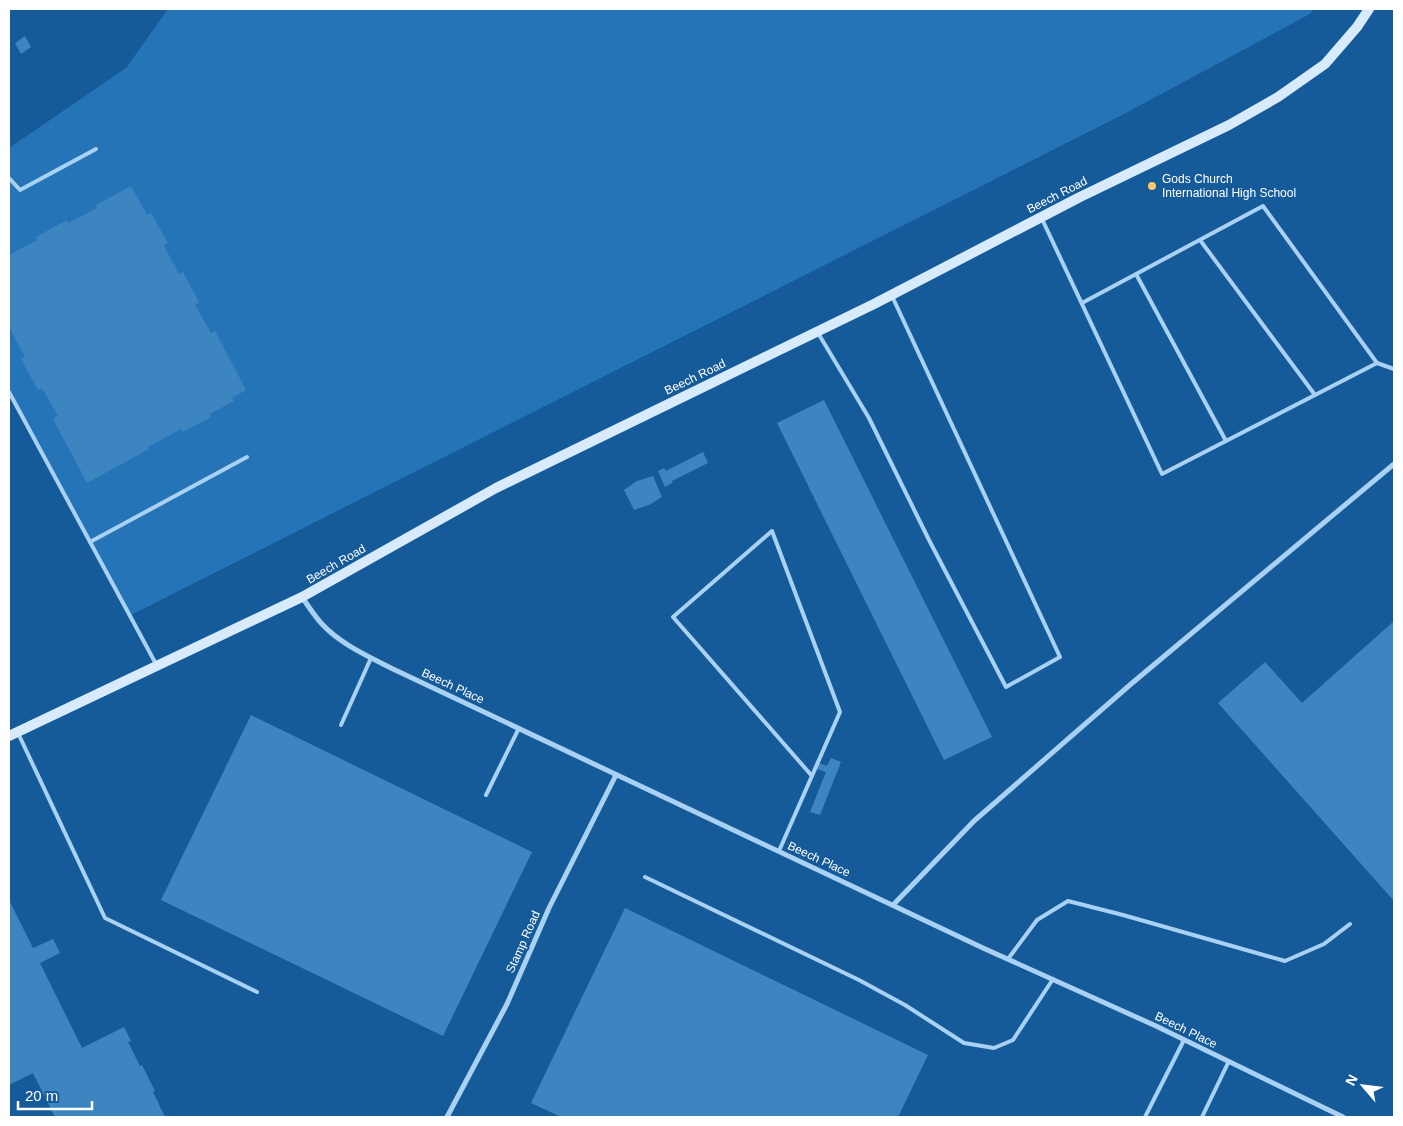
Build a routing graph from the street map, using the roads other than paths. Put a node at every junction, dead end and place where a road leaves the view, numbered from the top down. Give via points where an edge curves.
1 (1370, 9) edge
2 (96, 149) dead end
3 (9, 178) edge
4 (1041, 217) junction
5 (1200, 240) junction
6 (1136, 274) junction
7 (891, 295) junction
8 (1082, 302) junction
9 (817, 331) junction
10 (1377, 363) junction
11 (1394, 369) edge
12 (9, 392) edge
13 (1315, 395) junction
14 (1226, 441) junction
15 (247, 457) dead end
16 (1394, 464) edge
17 (90, 542) junction
18 (302, 598) junction
19 (371, 658) junction
20 (157, 666) junction
21 (340, 725) dead end
22 (519, 728) junction
23 (13, 734) edge
24 (616, 775) junction
25 (812, 776) junction
26 (486, 795) dead end
27 (779, 851) junction
28 (645, 877) dead end
29 (893, 905) junction
30 (1350, 924) dead end
31 (1008, 959) junction
32 (1053, 979) junction
33 (257, 992) dead end
34 (1184, 1040) junction
35 (1229, 1062) junction
36 (447, 1117) edge
37 (1146, 1117) edge
38 (1202, 1117) edge
39 (1343, 1117) edge

1 - 4 street, Beech Road via 1325,64 1278,97 1229,125
2 - 3 lane via 20,190
4 - 7 street, Beech Road
4 - 8 lane
5 - 6 lane
5 - 10 lane via 1263,206
5 - 13 lane
6 - 8 lane
6 - 14 lane
7 - 9 street, Beech Road
7 - 9 lane via 1060,657 1006,688 869,418
8 - 14 lane via 1162,474
9 - 18 street, Beech Road via 496,488
10 - 11 lane
10 - 13 lane
12 - 17 lane
13 - 14 lane
15 - 17 lane
16 - 29 street via 1131,684 974,821
17 - 20 lane
18 - 19 street, Beech Place via 336,637
18 - 20 street, Beech Road
19 - 21 lane
19 - 22 street, Beech Place
20 - 23 street, Beech Road
22 - 24 street, Beech Place
22 - 26 lane
23 - 33 lane via 105,918
24 - 27 street, Beech Place
24 - 36 street, Stamp Road via 549,908 507,1004
25 - 25 lane via 840,712 772,531 674,617
25 - 27 lane
27 - 29 street, Beech Place
28 - 32 lane via 859,980 964,1043 994,1048 1013,1040
29 - 31 street, Beech Place
30 - 31 lane via 1324,944 1285,961 1068,901 1037,920
31 - 32 street, Beech Place
32 - 34 street, Beech Place
34 - 35 street, Beech Place
34 - 37 lane
35 - 38 lane
35 - 39 street, Beech Place

